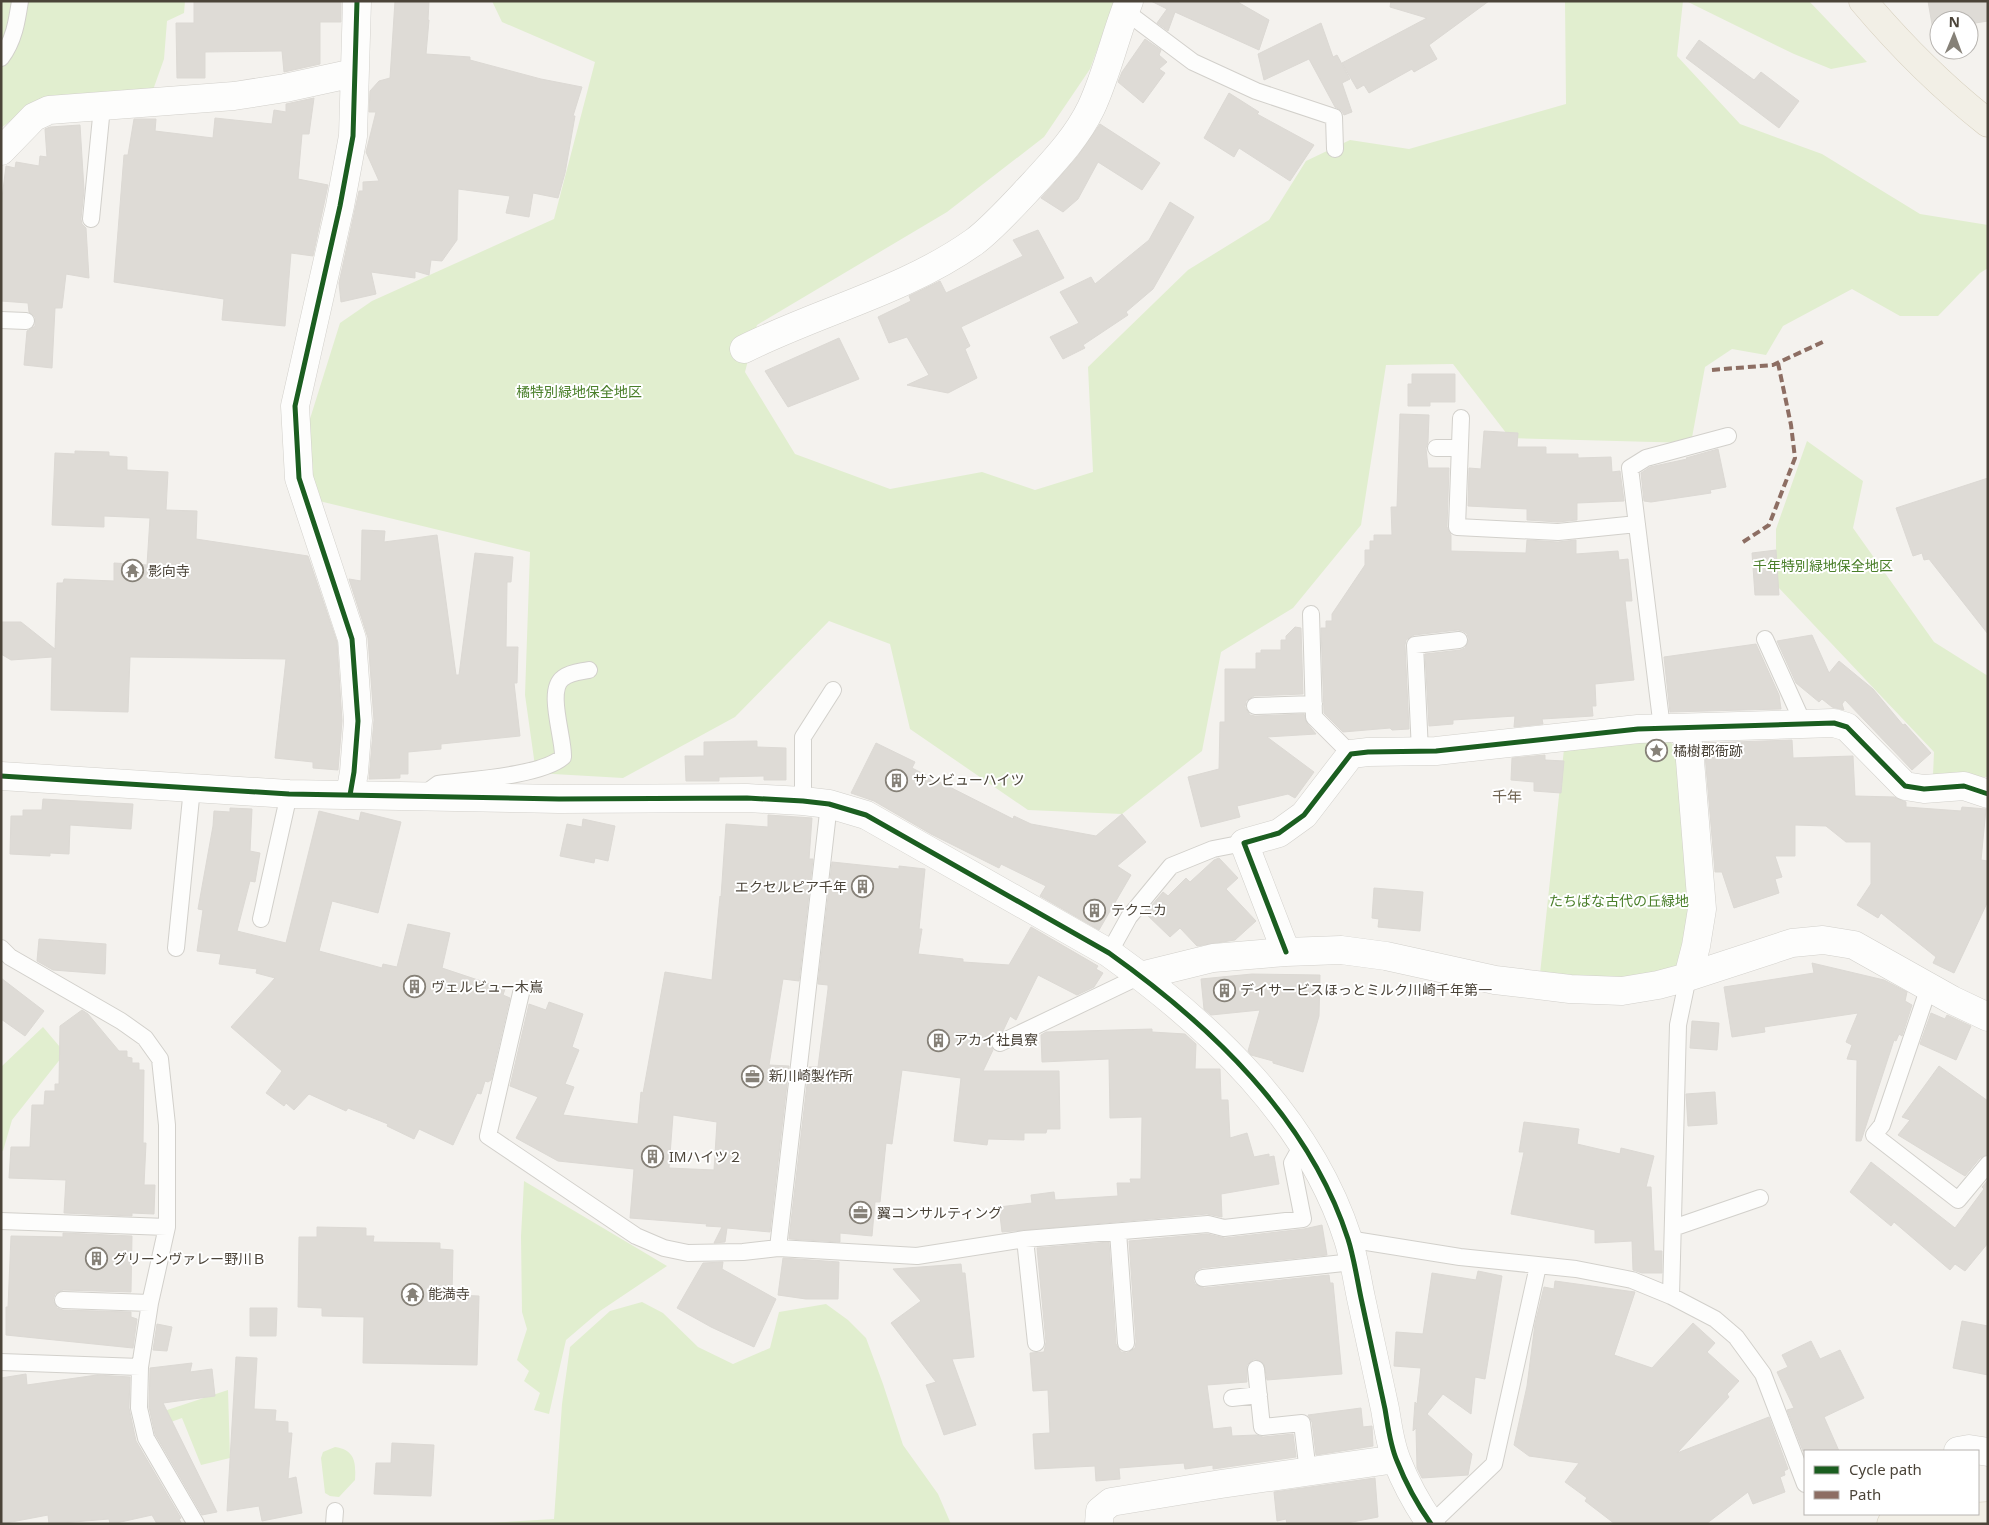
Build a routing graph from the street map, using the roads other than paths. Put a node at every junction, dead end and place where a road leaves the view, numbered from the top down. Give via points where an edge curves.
1 (20, 1) edge
2 (357, 1) edge
3 (1863, 1) edge
4 (1127, 6) edge
5 (1, 58) edge
6 (354, 73) junction
7 (102, 108) junction
8 (1988, 124) edge
9 (1335, 149) dead end
10 (1, 151) edge
11 (91, 219) dead end
12 (1, 320) edge
13 (26, 321) dead end
14 (744, 349) dead end
15 (1461, 418) dead end
16 (1728, 436) dead end
17 (1436, 448) dead end
18 (1460, 448) junction
19 (1637, 524) junction
20 (1311, 614) dead end
21 (1765, 639) dead end
22 (1459, 640) dead end
23 (589, 670) dead end
24 (833, 690) dead end
25 (1314, 704) junction
26 (1254, 706) dead end
27 (1804, 725) junction
28 (1673, 728) junction
29 (1420, 751) junction
30 (1351, 754) junction
31 (1, 776) edge
32 (192, 788) junction
33 (289, 794) junction
34 (1988, 794) edge
35 (350, 795) junction
36 (422, 797) junction
37 (816, 802) junction
38 (1244, 843) junction
39 (261, 919) dead end
40 (1, 948) edge
41 (176, 948) dead end
42 (1286, 952) junction
43 (1109, 953) junction
44 (1140, 976) junction
45 (1688, 977) junction
46 (1929, 987) junction
47 (521, 993) dead end
48 (1988, 1017) edge
49 (1000, 1044) dead end
50 (1302, 1145) junction
51 (1988, 1164) edge
52 (1760, 1198) dead end
53 (1, 1221) edge
54 (167, 1227) junction
55 (1673, 1228) junction
56 (1118, 1232) junction
57 (1025, 1239) junction
58 (778, 1248) junction
59 (1351, 1251) junction
60 (1538, 1266) junction
61 (1203, 1278) dead end
62 (1671, 1296) junction
63 (63, 1300) dead end
64 (150, 1303) junction
65 (1036, 1343) dead end
66 (1126, 1343) dead end
67 (1, 1362) edge
68 (140, 1368) junction
69 (1256, 1370) dead end
70 (1259, 1394) junction
71 (1232, 1398) dead end
72 (1396, 1459) junction
73 (1308, 1472) junction
74 (1804, 1481) edge
75 (1988, 1516) edge
76 (1901, 1519) edge
77 (196, 1524) edge
78 (1099, 1524) edge
79 (1431, 1524) edge

1 - 5 lane via 17,27
2 - 6 street
3 - 8 main road via 1950,94
4 - 9 lane via 1192,62 1256,91 1334,117
4 - 14 street via 1091,109 1065,150 976,241 901,284
6 - 7 street via 234,96
6 - 35 street via 351,144 295,406 299,478 352,639 358,721
7 - 10 street via 49,110 34,117
7 - 11 lane
12 - 13 lane
15 - 18 lane
16 - 19 lane via 1646,458 1630,468
17 - 18 lane
18 - 19 lane via 1457,527 1558,532
19 - 28 lane
20 - 25 lane
21 - 27 lane
22 - 29 lane via 1415,645
23 - 36 lane via 575,672 559,682 557,714 564,746 563,757 533,771 438,784
24 - 37 lane via 804,737
25 - 26 lane
25 - 30 lane via 1314,716
27 - 28 street
27 - 34 street via 1834,723 1848,727 1905,786 1924,789 1964,786
28 - 29 street
28 - 45 street via 1689,748 1702,909
29 - 30 street
30 - 38 street via 1304,814 1279,832
31 - 32 street
32 - 33 street
32 - 41 lane
33 - 35 street
33 - 39 lane
35 - 36 street
36 - 37 street via 747,798
37 - 43 street via 866,815
37 - 58 lane
38 - 42 street
38 - 43 lane via 1213,849 1171,866 1129,917
40 - 54 lane via 10,957 121,1020 145,1038 160,1060 167,1125
42 - 44 street via 1213,958
42 - 45 street via 1341,950 1386,956 1496,980 1570,989 1622,991
43 - 44 street
44 - 49 lane
44 - 50 street via 1225,1049 1274,1102
45 - 46 street via 1792,943 1823,940 1854,946
45 - 55 lane via 1678,1025
46 - 48 street
46 - 51 lane via 1882,1125 1874,1135 1958,1200
47 - 58 lane via 488,1136 636,1236 664,1248 688,1253
50 - 56 lane via 1292,1163 1303,1219 1224,1228 1208,1224
50 - 59 street via 1334,1203
52 - 55 lane
53 - 54 lane
54 - 64 lane
55 - 62 lane
56 - 57 lane
56 - 66 lane
57 - 58 lane via 918,1256
57 - 65 lane
59 - 60 lane via 1460,1257
59 - 61 lane
59 - 72 street
60 - 62 lane via 1576,1269 1632,1280
60 - 79 lane via 1494,1464
62 - 74 lane via 1715,1319 1736,1337 1763,1374
63 - 64 lane
64 - 68 lane
67 - 68 lane
68 - 77 lane via 139,1408 146,1438
69 - 70 lane
70 - 71 lane
70 - 73 lane via 1262,1427 1302,1423
72 - 73 street
72 - 79 street via 1413,1498
73 - 78 street via 1111,1502 1100,1511
75 - 76 main road

